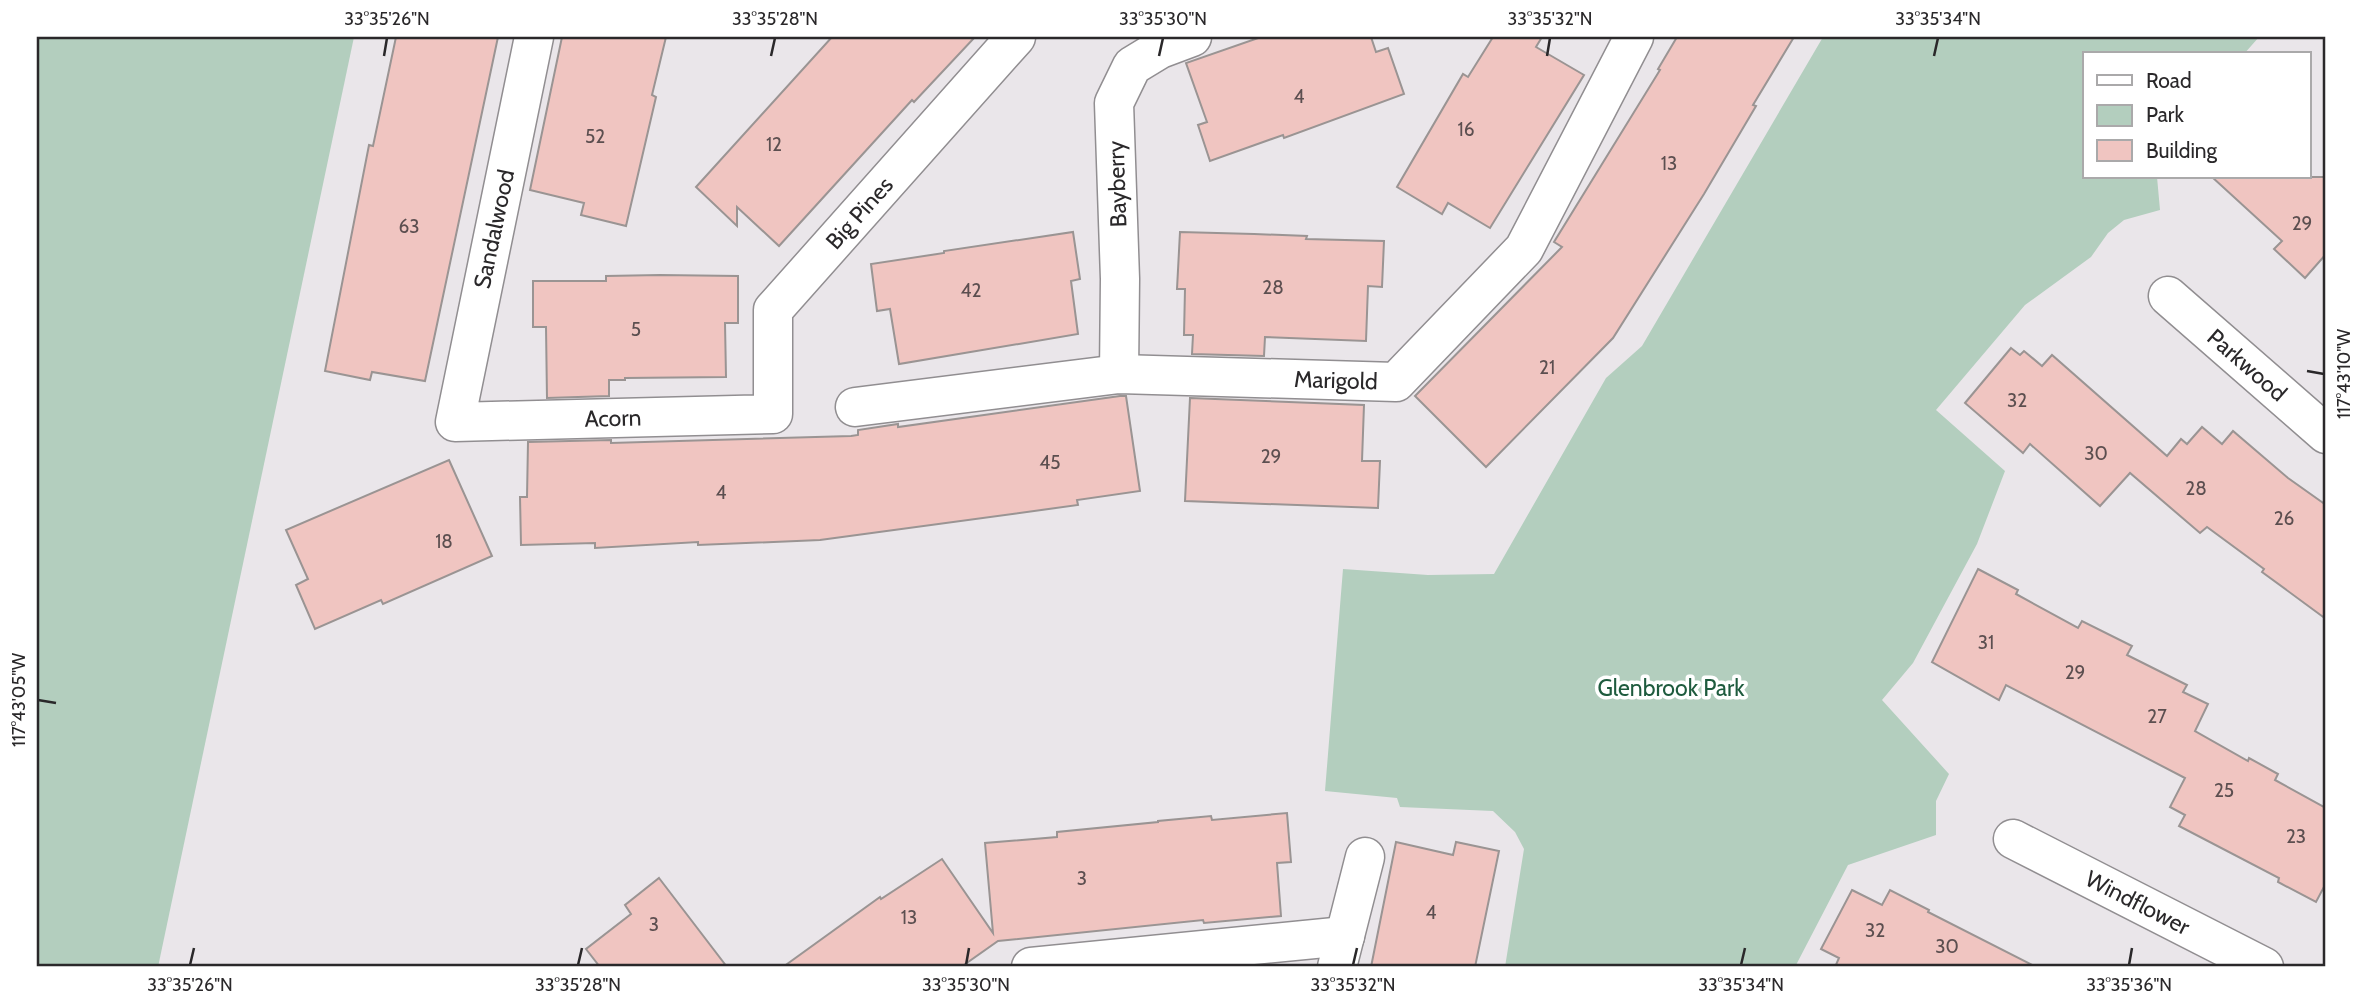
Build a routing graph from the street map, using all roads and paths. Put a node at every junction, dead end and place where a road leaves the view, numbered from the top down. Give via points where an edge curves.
1 (534, 37) edge
2 (1016, 37) edge
3 (1192, 37) edge
4 (1634, 37) edge
5 (2168, 296) dead end
6 (1119, 374) junction
7 (855, 407) dead end
8 (773, 414) joint
9 (455, 422) joint
10 (2326, 434) edge
11 (2013, 839) dead end
12 (1365, 857) dead end
13 (1341, 952) edge
14 (1031, 967) edge
15 (2264, 967) edge

1 - 9 street, Sandalwood
2 - 8 street, Big Pines via 773,310
3 - 6 street, Bayberry via 1132,66 1114,103
4 - 6 street, Marigold via 1524,250 1396,382
5 - 10 street, Parkwood
6 - 7 street, Marigold
8 - 9 street, Acorn
11 - 15 street, Windflower
12 - 13 street
13 - 14 street

